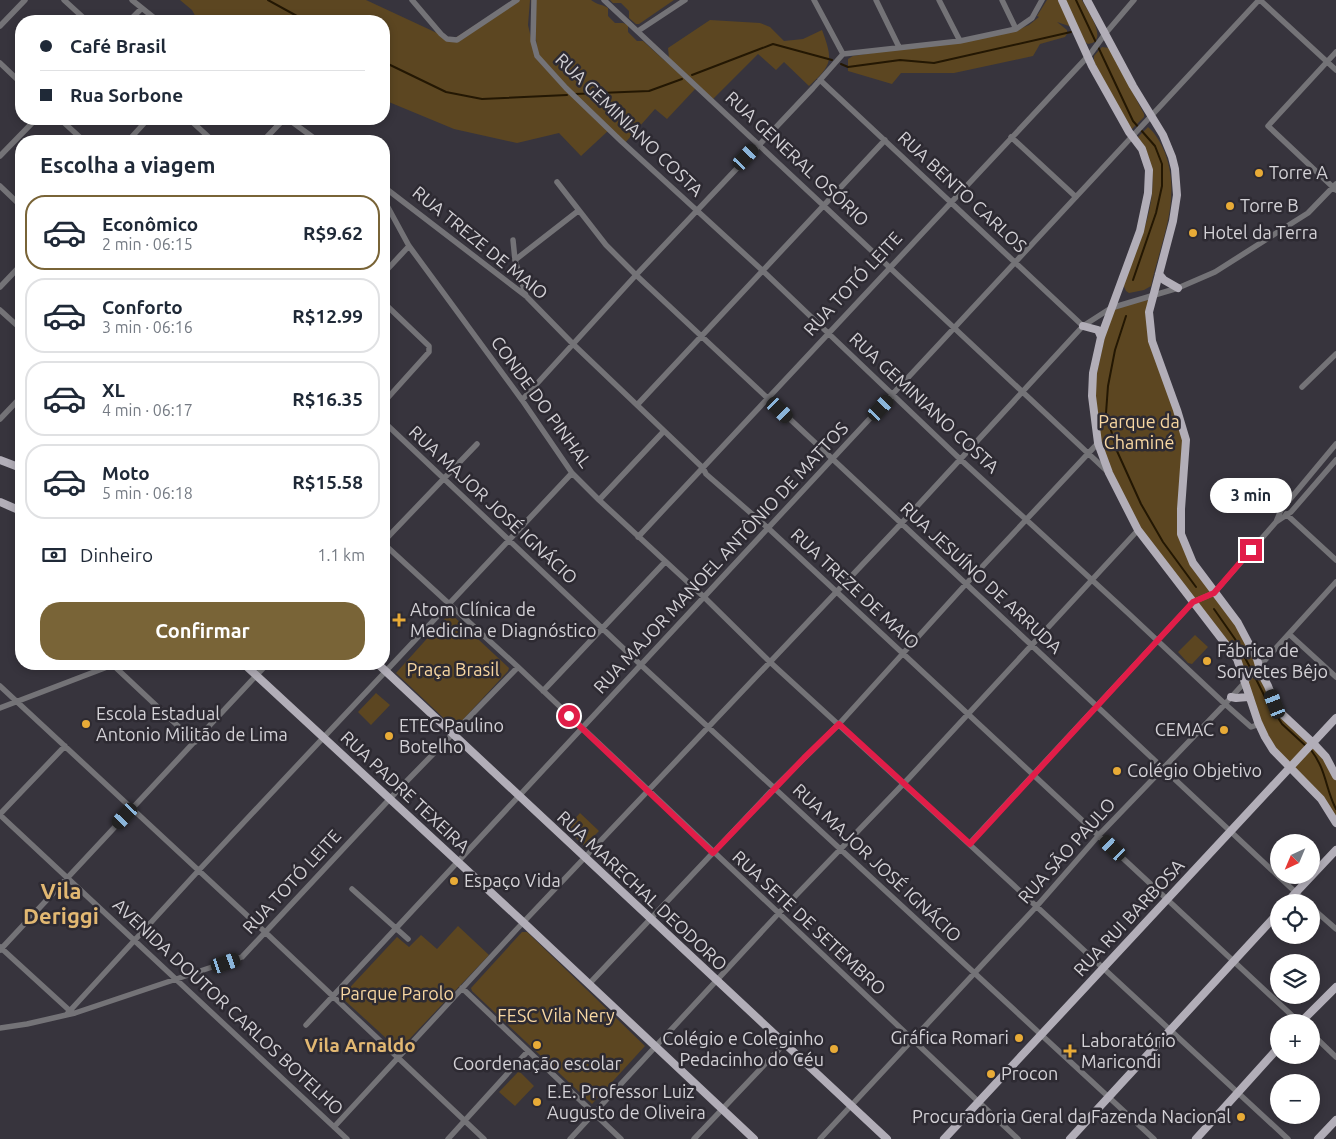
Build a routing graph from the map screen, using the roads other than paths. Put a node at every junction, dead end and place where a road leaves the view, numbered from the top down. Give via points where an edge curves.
1 (25, 0) edge
2 (64, 0) edge
3 (132, 0) edge
4 (412, 0) edge
5 (516, 0) edge
6 (534, 0) edge
7 (604, 0) edge
8 (685, 0) edge
9 (814, 0) edge
10 (876, 0) edge
11 (940, 0) edge
12 (1002, 0) edge
13 (1042, 0) edge
14 (1062, 0) edge
15 (1087, 0) edge
16 (1134, 0) edge
17 (1260, 0) edge
18 (140, 9) junction
19 (80, 15) edge
20 (134, 15) edge
21 (149, 15) edge
22 (0, 26) edge
23 (1016, 29) junction
24 (638, 31) junction
25 (1103, 36) junction
26 (960, 40) junction
27 (900, 47) junction
28 (1336, 52) edge
29 (842, 54) junction
30 (1089, 54) junction
31 (0, 62) edge
32 (1327, 62) junction
33 (1336, 70) edge
34 (15, 77) edge
35 (820, 80) junction
36 (1150, 119) junction
37 (30, 125) edge
38 (67, 125) edge
39 (143, 125) edge
40 (196, 125) edge
41 (280, 125) edge
42 (295, 125) edge
43 (20, 135) edge
44 (77, 135) edge
45 (133, 135) edge
46 (206, 135) edge
47 (270, 135) edge
48 (309, 135) edge
49 (1135, 135) junction
50 (1011, 136) junction
51 (885, 140) junction
52 (15, 141) edge
53 (759, 144) junction
54 (0, 156) edge
55 (557, 182) dead end
56 (0, 186) edge
57 (1335, 187) edge
58 (390, 192) edge
59 (1076, 197) junction
60 (15, 200) edge
61 (951, 202) junction
62 (824, 206) junction
63 (696, 210) junction
64 (390, 211) edge
65 (578, 211) junction
66 (513, 240) dead end
67 (409, 246) junction
68 (515, 260) junction
69 (1016, 263) junction
70 (390, 267) edge
71 (890, 267) junction
72 (15, 271) edge
73 (762, 271) junction
74 (1159, 274) junction
75 (636, 275) junction
76 (0, 287) edge
77 (1178, 288) junction
78 (1153, 295) junction
79 (526, 296) junction
80 (1111, 308) junction
81 (390, 309) edge
82 (0, 310) edge
83 (15, 324) edge
84 (1083, 326) junction
85 (955, 329) junction
86 (828, 333) junction
87 (702, 336) junction
88 (1101, 337) junction
89 (573, 344) junction
90 (1336, 354) edge
91 (1302, 388) dead end
92 (1022, 392) junction
93 (390, 395) edge
94 (894, 395) junction
95 (767, 398) junction
96 (522, 400) junction
97 (15, 404) edge
98 (637, 405) junction
99 (0, 420) edge
100 (390, 428) edge
101 (664, 431) junction
102 (1098, 443) junction
103 (477, 444) dead end
104 (1336, 444) edge
105 (1087, 453) junction
106 (960, 459) junction
107 (0, 460) edge
108 (833, 460) junction
109 (1336, 460) edge
110 (15, 466) edge
111 (703, 468) junction
112 (572, 473) junction
113 (1109, 473) junction
114 (443, 479) junction
115 (598, 500) junction
116 (0, 502) edge
117 (15, 508) edge
118 (1281, 510) junction
119 (1287, 515) junction
120 (1026, 519) junction
121 (1276, 522) junction
122 (901, 523) junction
123 (768, 528) junction
124 (1138, 530) junction
125 (390, 536) edge
126 (638, 537) junction
127 (508, 540) junction
128 (390, 548) edge
129 (1336, 560) edge
130 (665, 562) junction
131 (1092, 580) junction
132 (1336, 582) edge
133 (965, 584) junction
134 (836, 592) junction
135 (1214, 593) junction
136 (704, 597) junction
137 (1193, 602) junction
138 (448, 604) junction
139 (603, 629) junction
140 (1289, 634) junction
141 (1157, 641) junction
142 (1031, 646) junction
143 (903, 653) junction
144 (770, 662) junction
145 (641, 665) junction
146 (390, 666) edge
147 (518, 667) junction
148 (1259, 667) junction
149 (98, 670) edge
150 (120, 670) edge
151 (250, 670) edge
152 (262, 670) edge
153 (385, 671) joint
154 (256, 676) junction
155 (1336, 677) edge
156 (1247, 679) junction
157 (0, 686) edge
158 (543, 691) junction
159 (1231, 697) junction
160 (1250, 698) junction
161 (16, 701) junction
162 (1224, 704) junction
163 (1096, 707) junction
164 (0, 708) edge
165 (968, 714) junction
166 (1336, 718) edge
167 (1258, 722) junction
168 (839, 724) junction
169 (708, 727) junction
170 (582, 729) junction
171 (453, 734) junction
172 (324, 738) junction
173 (195, 742) junction
174 (1312, 743) junction
175 (65, 746) junction
176 (1290, 767) junction
177 (1162, 769) junction
178 (1033, 775) junction
179 (1336, 776) edge
180 (904, 784) junction
181 (775, 788) junction
182 (648, 791) junction
183 (518, 795) junction
184 (390, 799) junction
185 (131, 808) junction
186 (0, 815) edge
187 (1336, 823) edge
188 (1230, 832) junction
189 (1100, 835) junction
190 (970, 844) junction
191 (842, 849) junction
192 (1336, 850) edge
193 (713, 853) junction
194 (585, 858) junction
195 (458, 861) junction
196 (199, 870) junction
197 (67, 878) junction
198 (352, 888) dead end
199 (1296, 893) joint
200 (1167, 899) junction
201 (1036, 907) junction
202 (778, 914) junction
203 (1320, 915) edge
204 (651, 919) junction
205 (524, 922) junction
206 (1270, 922) edge
207 (396, 928) junction
208 (1336, 929) edge
209 (265, 932) junction
210 (408, 939) dead end
211 (134, 940) junction
212 (0, 948) edge
213 (1234, 962) junction
214 (1104, 968) junction
215 (974, 973) junction
216 (176, 979) junction
217 (717, 981) junction
218 (590, 984) junction
219 (1336, 987) edge
220 (462, 988) junction
221 (333, 996) junction
222 (67, 1012) junction
223 (1291, 1014) edge
224 (1308, 1014) edge
225 (306, 1025) dead end
226 (0, 1028) edge
227 (1170, 1030) junction
228 (1040, 1035) junction
229 (911, 1039) junction
230 (1320, 1042) edge
231 (785, 1043) junction
232 (656, 1046) junction
233 (528, 1051) junction
234 (1270, 1057) edge
235 (1336, 1057) edge
236 (398, 1058) junction
237 (1238, 1092) junction
238 (1108, 1096) junction
239 (979, 1102) junction
240 (851, 1105) junction
241 (722, 1109) junction
242 (594, 1113) junction
243 (1336, 1120) edge
244 (464, 1121) junction
245 (334, 1127) junction
246 (347, 1139) edge
247 (448, 1139) edge
248 (484, 1139) edge
249 (570, 1139) edge
250 (621, 1139) edge
251 (694, 1139) edge
252 (754, 1139) edge
253 (820, 1139) edge
254 (887, 1139) edge
255 (944, 1139) edge
256 (1018, 1139) edge
257 (1070, 1139) edge
258 (1154, 1139) edge
259 (1196, 1139) edge
260 (1288, 1139) edge
261 (1318, 1139) edge

1 - 22 street
2 - 19 street
3 - 18 street
4 - 5 street via 447,39 457,40
6 - 63 street, RUA GEMINIANO COSTA via 532,40 537,56 566,88
7 - 24 street, RUA GENERAL OSÓRIO
8 - 24 street
9 - 29 street
10 - 27 street
11 - 26 street
12 - 23 street
13 - 23 street via 1032,18
14 - 30 main road
15 - 25 main road
16 - 25 street, RUA TOTÓ LEITE
17 - 32 street
17 - 36 street, RUA MAJOR MANOEL ANTÔNIO DE MATTOS
18 - 20 street
18 - 21 street
23 - 26 street
24 - 53 street, RUA GENERAL OSÓRIO
25 - 30 street, RUA TOTÓ LEITE
25 - 36 main road
26 - 27 street
27 - 29 street
28 - 32 street
29 - 35 street
30 - 49 main road via 1106,93
30 - 50 street, RUA TOTÓ LEITE
31 - 34 street
32 - 33 street
32 - 57 street via 1268,126
35 - 51 street, RUA BENTO CARLOS
35 - 53 street
36 - 49 street, RUA MAJOR MANOEL ANTÔNIO DE MATTOS
36 - 74 main road via 1168,145 1177,182 1173,221
37 - 43 street
38 - 44 street
39 - 45 street
40 - 46 street
41 - 47 street
42 - 48 street
49 - 59 street, RUA MAJOR MANOEL ANTÔNIO DE MATTOS
49 - 80 main road via 1149,170 1148,193 1136,245
50 - 59 street
50 - 61 street, RUA TOTÓ LEITE
51 - 61 street, RUA BENTO CARLOS
51 - 62 street
52 - 54 street
53 - 62 street, RUA GENERAL OSÓRIO
53 - 63 street
55 - 65 street, RUA JESUÍNO DE ARRUDA
56 - 60 street
57 - 77 street via 1308,213 1215,272
58 - 79 street, RUA TREZE DE MAIO
59 - 69 street, RUA MAJOR MANOEL ANTÔNIO DE MATTOS
61 - 69 street, RUA BENTO CARLOS
61 - 71 street, RUA TOTÓ LEITE
62 - 71 street, RUA GENERAL OSÓRIO
62 - 73 street
63 - 73 street, RUA GEMINIANO COSTA
63 - 75 street
64 - 67 street, CONDE DO PINHAL
65 - 68 street
65 - 75 street, RUA JESUÍNO DE ARRUDA
66 - 68 street
67 - 70 street
67 - 96 street, CONDE DO PINHAL
68 - 79 street
69 - 84 street, RUA BENTO CARLOS
69 - 85 street, RUA MAJOR MANOEL ANTÔNIO DE MATTOS
71 - 85 street, RUA GENERAL OSÓRIO
71 - 86 street, RUA TOTÓ LEITE
72 - 76 street
73 - 86 street, RUA GEMINIANO COSTA
73 - 87 street
74 - 77 main road
74 - 78 main road
75 - 87 street, RUA JESUÍNO DE ARRUDA
75 - 89 street
77 - 78 street
78 - 80 street
78 - 135 main road via 1149,312 1152,341 1186,440 1181,534 1192,563
79 - 89 street, RUA TREZE DE MAIO
80 - 84 street
80 - 88 main road
81 - 93 street via 430,349
82 - 83 street
84 - 88 main road via 1098,330
84 - 92 street
85 - 92 street, RUA GENERAL OSÓRIO
85 - 94 street, RUA MAJOR MANOEL ANTÔNIO DE MATTOS
86 - 94 street, RUA GEMINIANO COSTA
86 - 95 street, RUA TOTÓ LEITE
87 - 95 street, RUA JESUÍNO DE ARRUDA
87 - 98 street
88 - 102 main road via 1092,396
89 - 96 street
89 - 98 street, RUA TREZE DE MAIO
90 - 91 street
92 - 105 street, RUA GENERAL OSÓRIO
92 - 106 street
94 - 106 street, RUA GEMINIANO COSTA
94 - 108 street, RUA MAJOR MANOEL ANTÔNIO DE MATTOS
95 - 108 street, RUA JESUÍNO DE ARRUDA
95 - 111 street, RUA TOTÓ LEITE
96 - 112 street, CONDE DO PINHAL
97 - 99 street
98 - 101 street, RUA TREZE DE MAIO
100 - 114 street, RUA MAJOR JOSÉ IGNÁCIO
101 - 111 street, RUA TREZE DE MAIO
101 - 115 street
102 - 105 street
102 - 113 main road
103 - 114 street
104 - 118 street
105 - 113 street, RUA GENERAL OSÓRIO
105 - 120 street
106 - 120 street, RUA GEMINIANO COSTA
106 - 122 street
107 - 110 main road
108 - 122 street, RUA JESUÍNO DE ARRUDA
108 - 123 street, RUA MAJOR MANOEL ANTÔNIO DE MATTOS
109 - 119 street
111 - 123 street, RUA TREZE DE MAIO
111 - 126 street, RUA TOTÓ LEITE
112 - 115 street, CONDE DO PINHAL
112 - 127 street
113 - 124 main road
114 - 125 street
114 - 127 street, RUA MAJOR JOSÉ IGNÁCIO
115 - 126 street, CONDE DO PINHAL
116 - 117 main road
118 - 119 street
118 - 121 street
119 - 121 street
119 - 129 street
120 - 131 street, RUA GEMINIANO COSTA
120 - 133 street
121 - 135 street
122 - 133 street, RUA JESUÍNO DE ARRUDA
122 - 134 street
123 - 134 street, RUA TREZE DE MAIO
123 - 136 street, RUA MAJOR MANOEL ANTÔNIO DE MATTOS
124 - 131 street
124 - 137 main road
126 - 130 street, CONDE DO PINHAL
127 - 138 street
127 - 139 street, RUA MAJOR JOSÉ IGNÁCIO
128 - 138 street, RUA SETE DE SETEMBRO
130 - 136 street, CONDE DO PINHAL
130 - 139 street
131 - 141 street, RUA GEMINIANO COSTA
131 - 142 street
132 - 140 street, RUA SÃO PAULO
133 - 142 street, RUA JESUÍNO DE ARRUDA
133 - 143 street
134 - 143 street, RUA TREZE DE MAIO
134 - 144 street
135 - 137 street
135 - 148 main road via 1238,623
136 - 144 street, CONDE DO PINHAL
136 - 145 street, RUA MAJOR MANOEL ANTÔNIO DE MATTOS
137 - 141 street
137 - 156 main road via 1237,659
138 - 146 street
138 - 147 street, RUA SETE DE SETEMBRO
139 - 145 street, RUA MAJOR JOSÉ IGNÁCIO
139 - 158 street
140 - 148 street, RUA SÃO PAULO
140 - 155 street
141 - 162 street, RUA GEMINIANO COSTA
141 - 163 street
142 - 163 street, RUA JESUÍNO DE ARRUDA
142 - 165 street
143 - 165 street, RUA TREZE DE MAIO
143 - 168 street
144 - 168 street, CONDE DO PINHAL
144 - 169 street
145 - 169 street, RUA MAJOR JOSÉ IGNÁCIO
145 - 170 street, RUA MAJOR MANOEL ANTÔNIO DE MATTOS
147 - 158 street, RUA SETE DE SETEMBRO
147 - 171 street, RUA TOTÓ LEITE
148 - 156 street, RUA SÃO PAULO
148 - 174 main road via 1275,704
149 - 161 street
150 - 173 street
151 - 154 main road, RUA PADRE TEXEIRA
152 - 154 street
153 - 171 main road, RUA MARECHAL DEODORO
153 - 172 street
154 - 172 main road, RUA PADRE TEXEIRA
154 - 173 street
156 - 159 street, RUA SÃO PAULO
156 - 160 main road
157 - 161 street
158 - 170 street, RUA SETE DE SETEMBRO
159 - 160 main road
159 - 162 street, RUA SÃO PAULO
160 - 167 main road
161 - 164 street
161 - 175 street
162 - 167 street, RUA GEMINIANO COSTA via 1249,726 1253,727
162 - 177 street, RUA SÃO PAULO
163 - 177 street, RUA JESUÍNO DE ARRUDA
163 - 178 street
165 - 178 street, RUA TREZE DE MAIO
165 - 180 street
166 - 174 main road, RUA RUI BARBOSA
167 - 176 main road via 1274,750
168 - 180 street, CONDE DO PINHAL
168 - 181 street
169 - 181 street, RUA MAJOR JOSÉ IGNÁCIO
169 - 182 street
170 - 182 street, RUA SETE DE SETEMBRO
170 - 183 street, RUA MAJOR MANOEL ANTÔNIO DE MATTOS
171 - 183 main road, RUA MARECHAL DEODORO
171 - 184 street, RUA TOTÓ LEITE
172 - 184 main road, RUA PADRE TEXEIRA
172 - 196 street
173 - 185 street
174 - 176 main road, RUA RUI BARBOSA
174 - 179 main road via 1326,757
175 - 185 street
175 - 186 street
176 - 187 main road via 1321,799
176 - 188 main road, RUA RUI BARBOSA
177 - 188 street, RUA JESUÍNO DE ARRUDA
177 - 189 street, RUA SÃO PAULO
178 - 189 street, RUA TREZE DE MAIO
178 - 190 street
180 - 190 street, CONDE DO PINHAL
180 - 191 street
181 - 191 street, RUA MAJOR JOSÉ IGNÁCIO
181 - 193 street
182 - 193 street, RUA SETE DE SETEMBRO
182 - 194 street
183 - 194 main road, RUA MARECHAL DEODORO
183 - 195 street, RUA MAJOR MANOEL ANTÔNIO DE MATTOS
184 - 195 main road, RUA PADRE TEXEIRA
184 - 209 street, RUA TOTÓ LEITE
185 - 196 street
185 - 197 street
186 - 197 street, AVENIDA DOUTOR CARLOS BOTELHO
188 - 199 street, RUA JESUÍNO DE ARRUDA
188 - 200 main road, RUA RUI BARBOSA
189 - 200 street, RUA TREZE DE MAIO
189 - 201 street, RUA SÃO PAULO
190 - 201 street, CONDE DO PINHAL
191 - 202 street
191 - 215 street, RUA MAJOR JOSÉ IGNÁCIO
192 - 199 main road
193 - 202 street, RUA SETE DE SETEMBRO
193 - 204 street
194 - 204 main road, RUA MARECHAL DEODORO
194 - 205 street
195 - 205 main road, RUA PADRE TEXEIRA
195 - 207 street, RUA MAJOR MANOEL ANTÔNIO DE MATTOS
196 - 209 street
196 - 211 street
197 - 211 street, AVENIDA DOUTOR CARLOS BOTELHO
197 - 212 street
198 - 207 street
200 - 213 street, RUA TREZE DE MAIO
200 - 214 main road, RUA RUI BARBOSA
201 - 214 street, CONDE DO PINHAL
201 - 215 street, RUA SÃO PAULO
202 - 217 street
202 - 229 street, RUA SETE DE SETEMBRO
203 - 208 street
204 - 217 main road, RUA MARECHAL DEODORO
204 - 218 street
205 - 218 main road, RUA PADRE TEXEIRA
205 - 220 street
206 - 213 main road
207 - 210 street
207 - 221 street, RUA MAJOR MANOEL ANTÔNIO DE MATTOS
209 - 216 street, RUA TOTÓ LEITE via 242,957
209 - 221 street
211 - 216 street, AVENIDA DOUTOR CARLOS BOTELHO
211 - 222 street
212 - 222 street
213 - 223 street, RUA TREZE DE MAIO
213 - 227 main road
214 - 227 street, CONDE DO PINHAL
214 - 228 main road, RUA RUI BARBOSA
215 - 228 street, RUA MAJOR JOSÉ IGNÁCIO
215 - 229 street, RUA SÃO PAULO
216 - 222 street, RUA TOTÓ LEITE
216 - 245 street, AVENIDA DOUTOR CARLOS BOTELHO
217 - 231 main road, RUA MARECHAL DEODORO
217 - 232 street
218 - 232 main road, RUA PADRE TEXEIRA
219 - 224 main road
220 - 233 street
220 - 236 street
221 - 225 street, RUA MAJOR MANOEL ANTÔNIO DE MATTOS
221 - 236 street
222 - 226 street, RUA TOTÓ LEITE
227 - 237 street, CONDE DO PINHAL
227 - 238 main road
228 - 238 street, RUA MAJOR JOSÉ IGNÁCIO
228 - 239 main road, RUA RUI BARBOSA
229 - 239 street, RUA SETE DE SETEMBRO
229 - 240 street, RUA SÃO PAULO
230 - 235 street
231 - 240 main road, RUA MARECHAL DEODORO
231 - 241 street
232 - 241 main road, RUA PADRE TEXEIRA
232 - 242 street
233 - 242 street
233 - 244 street
234 - 237 main road
236 - 244 street
236 - 245 street
237 - 259 main road
237 - 260 street, CONDE DO PINHAL
238 - 257 main road
238 - 258 street, RUA MAJOR JOSÉ IGNÁCIO
239 - 255 main road, RUA RUI BARBOSA
239 - 256 street, RUA SETE DE SETEMBRO
240 - 253 street, RUA SÃO PAULO
240 - 254 main road, RUA MARECHAL DEODORO
241 - 251 street
241 - 252 main road
242 - 249 street
242 - 250 street
243 - 261 main road
244 - 247 street
244 - 248 street
245 - 246 street, AVENIDA DOUTOR CARLOS BOTELHO

